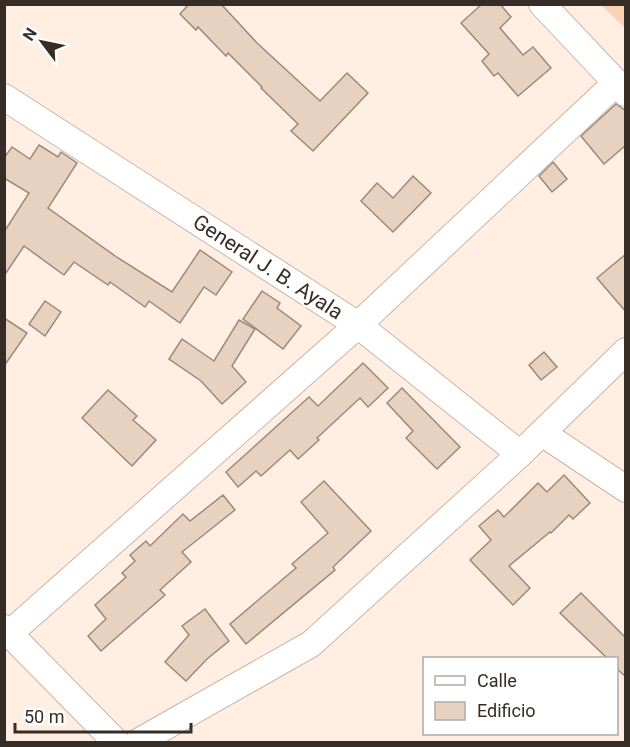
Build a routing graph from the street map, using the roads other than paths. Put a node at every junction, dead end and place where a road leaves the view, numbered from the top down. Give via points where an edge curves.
1 (542, 4) edge
2 (621, 88) edge
3 (4, 97) edge
4 (358, 325) junction
5 (626, 351) edge
6 (542, 433) junction
7 (520, 454) junction
8 (626, 489) edge
9 (7, 631) edge
10 (116, 742) edge
11 (138, 742) edge

1 - 2 street
2 - 4 street
3 - 4 street, General J. B. Ayala
4 - 7 street, General J. B. Ayala
4 - 9 street
5 - 6 street
6 - 7 street
6 - 8 street
7 - 11 street via 310,644
9 - 10 street

